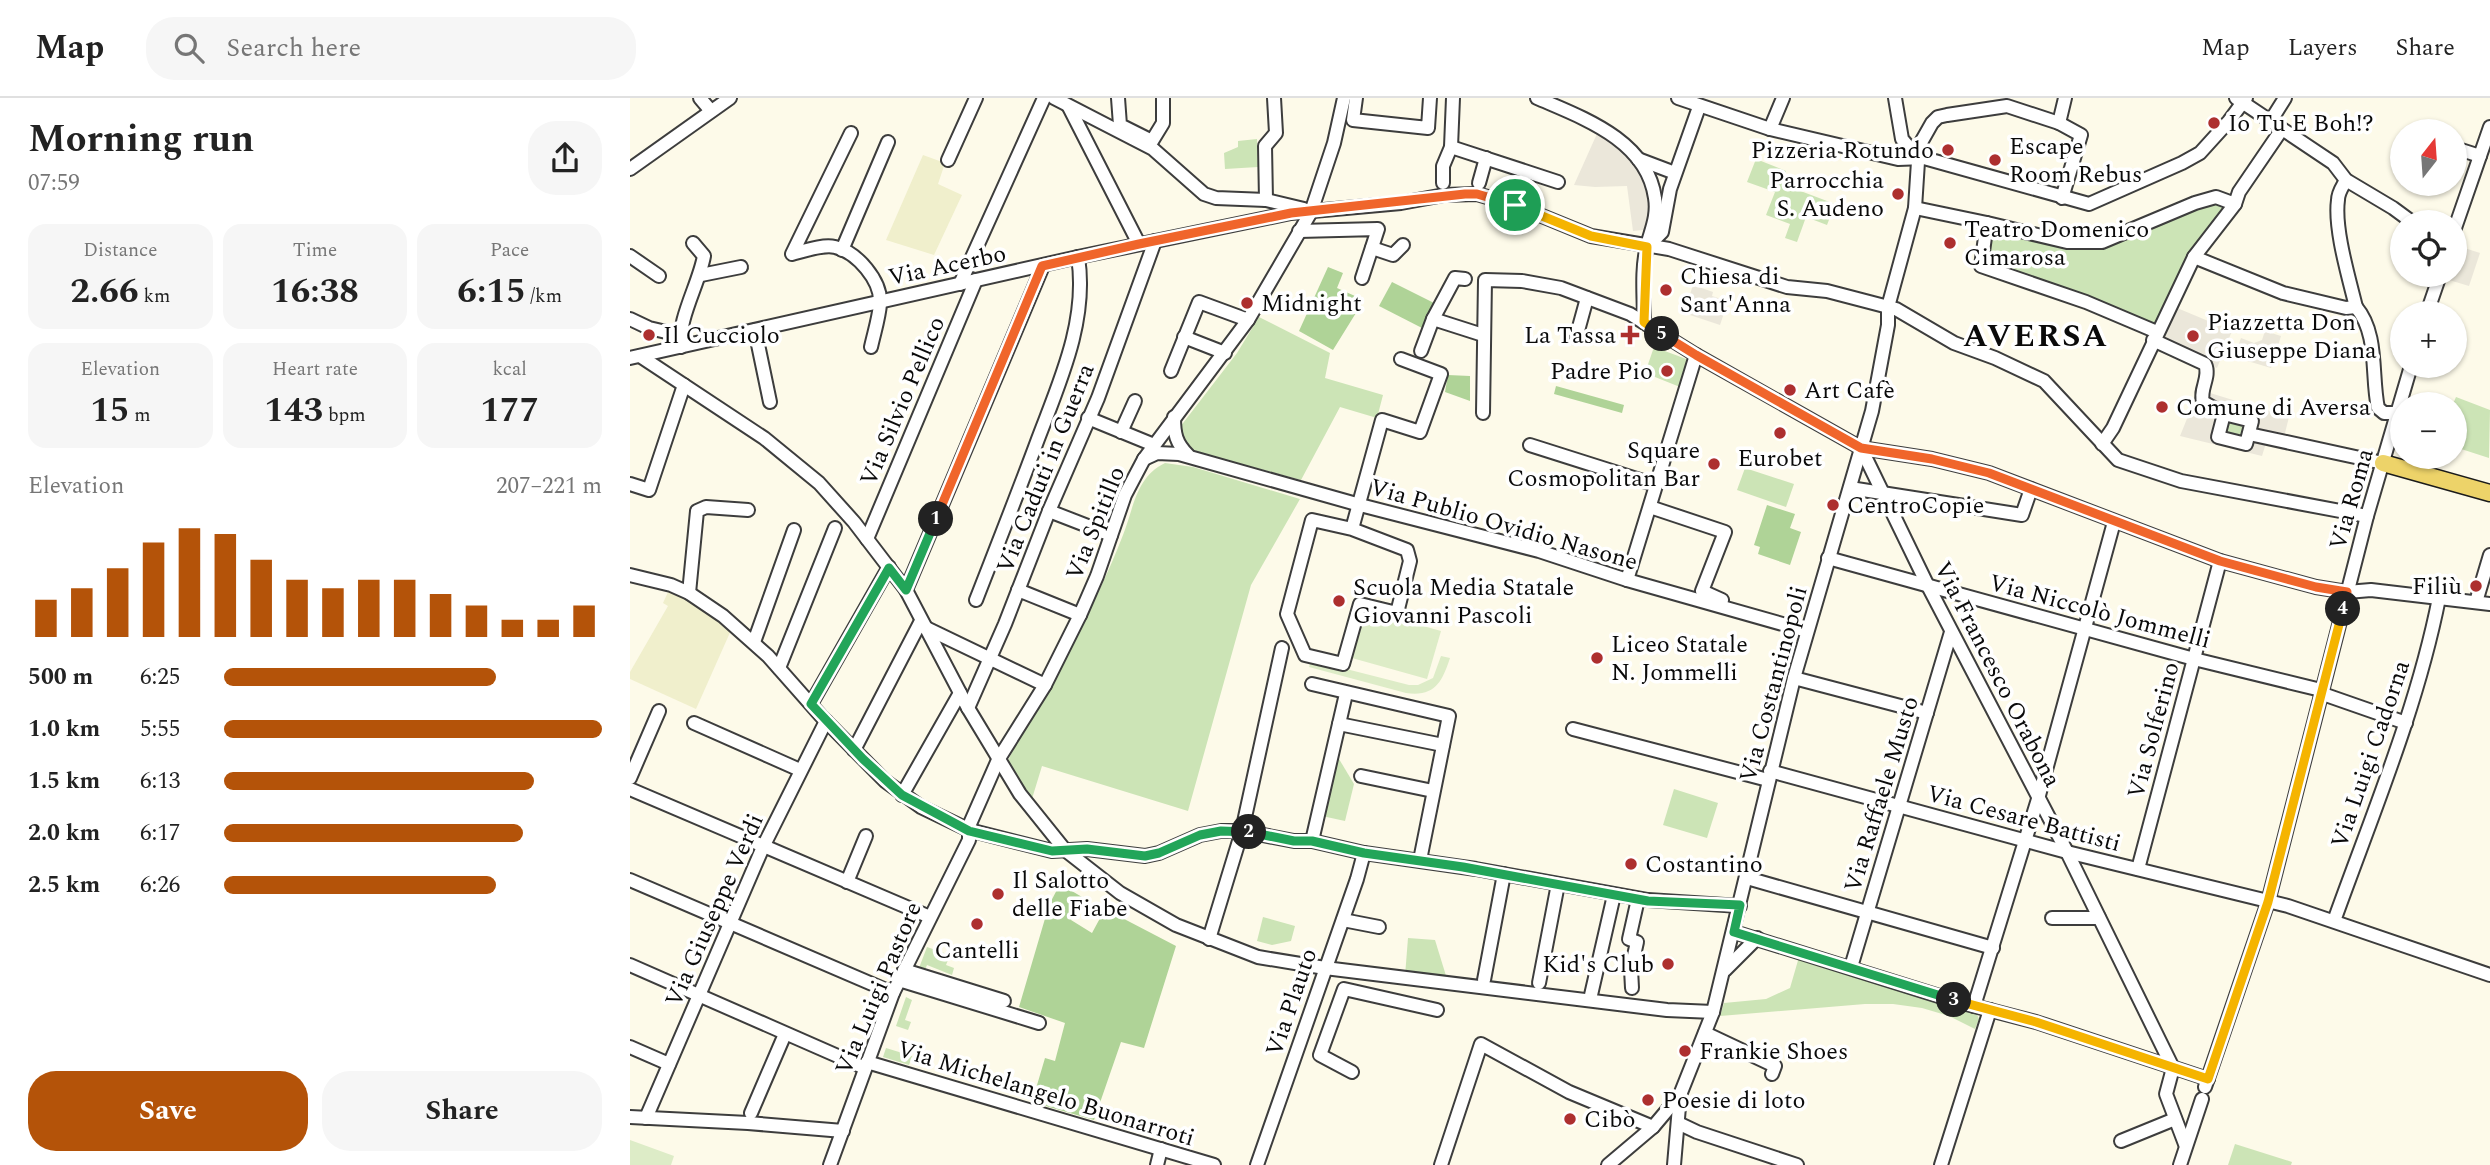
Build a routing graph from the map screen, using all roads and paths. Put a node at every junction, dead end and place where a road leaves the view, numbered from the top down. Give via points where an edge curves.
1 (700, 98) edge
2 (730, 98) edge
3 (976, 98) edge
4 (1044, 98) edge
5 (1054, 98) edge
6 (1118, 98) edge
7 (1163, 98) edge
8 (1274, 98) edge
9 (1344, 98) edge
10 (1356, 98) edge
11 (1430, 98) edge
12 (1453, 98) edge
13 (1537, 98) edge
14 (1678, 98) edge
15 (1783, 98) edge
16 (1895, 98) edge
17 (2065, 98) edge
18 (2285, 98) edge
19 (2242, 100) edge
20 (1069, 107) junction
21 (1699, 107) junction
22 (711, 111) junction
23 (2059, 123) junction
24 (2276, 126) junction
25 (2490, 127) edge
26 (1770, 129) junction
27 (850, 132) dead end
28 (888, 142) dead end
29 (1451, 147) junction
30 (2468, 152) edge
31 (2480, 156) junction
32 (1486, 158) junction
33 (1918, 158) junction
34 (1638, 159) junction
35 (948, 160) dead end
36 (631, 168) edge
37 (1675, 173) junction
38 (2346, 180) junction
39 (1558, 182) dead end
40 (1443, 183) dead end
41 (1479, 183) dead end
42 (2062, 198) junction
43 (1266, 201) junction
44 (2235, 204) junction
45 (1915, 208) junction
46 (2405, 210) edge
47 (2461, 210) edge
48 (1311, 212) junction
49 (1987, 223) junction
50 (1298, 231) junction
51 (1155, 241) junction
52 (693, 243) dead end
53 (1139, 244) junction
54 (1403, 245) dead end
55 (1647, 247) junction
56 (842, 250) junction
57 (1371, 251) junction
58 (630, 256) edge
59 (1078, 257) junction
60 (2194, 257) junction
61 (1390, 260) dead end
62 (1042, 266) junction
63 (741, 267) dead end
64 (701, 275) junction
65 (659, 276) dead end
66 (1362, 278) dead end
67 (1465, 279) dead end
68 (976, 280) junction
69 (960, 284) junction
70 (1587, 298) junction
71 (881, 302) junction
72 (1888, 307) junction
73 (2351, 308) junction
74 (630, 319) edge
75 (1433, 319) junction
76 (1248, 320) junction
77 (1644, 322) junction
78 (755, 330) junction
79 (1483, 335) junction
80 (2155, 336) junction
81 (1184, 337) junction
82 (1576, 338) dead end
83 (680, 341) junction
84 (871, 347) dead end
85 (1421, 351) dead end
86 (1225, 352) junction
87 (1696, 355) junction
88 (635, 357) edge
89 (1401, 359) dead end
90 (1171, 370) dead end
91 (684, 385) junction
92 (1135, 401) dead end
93 (770, 402) dead end
94 (1483, 413) dead end
95 (2390, 413) edge
96 (2224, 414) junction
97 (1174, 417) junction
98 (1088, 418) junction
99 (1121, 432) junction
100 (2249, 433) junction
101 (2390, 436) edge
102 (2102, 444) junction
103 (1154, 445) junction
104 (1530, 445) dead end
105 (1861, 448) junction
106 (1191, 457) junction
107 (1144, 459) junction
108 (2383, 463) junction
109 (630, 484) edge
110 (1656, 485) junction
111 (1850, 488) junction
112 (2031, 489) junction
113 (2490, 493) edge
114 (1884, 495) junction
115 (1360, 505) junction
116 (1650, 507) junction
117 (748, 510) dead end
118 (1049, 511) junction
119 (2367, 516) junction
120 (2114, 522) junction
121 (835, 528) dead end
122 (1353, 529) junction
123 (794, 530) dead end
124 (1111, 535) junction
125 (867, 539) junction
126 (2490, 555) edge
127 (1828, 558) junction
128 (2220, 561) junction
129 (889, 568) junction
130 (630, 575) edge
131 (1627, 580) junction
132 (1927, 584) junction
133 (906, 590) junction
134 (1018, 590) junction
135 (2347, 592) junction
136 (689, 593) junction
137 (2439, 598) junction
138 (976, 600) dead end
139 (1722, 600) dead end
140 (2476, 602) junction
141 (2490, 604) edge
142 (1080, 615) junction
143 (923, 624) junction
144 (2084, 628) junction
145 (1807, 631) junction
146 (1951, 632) junction
147 (754, 642) junction
148 (1282, 648) dead end
149 (990, 658) junction
150 (2194, 659) junction
151 (779, 668) junction
152 (1794, 678) junction
153 (1312, 684) dead end
154 (1045, 685) junction
155 (2321, 692) junction
156 (960, 693) junction
157 (1345, 698) dead end
158 (811, 704) junction
159 (968, 708) junction
160 (659, 710) dead end
161 (1927, 713) junction
162 (826, 721) junction
163 (694, 723) dead end
164 (2406, 723) junction
165 (1339, 724) junction
166 (1573, 729) dead end
167 (1443, 744) junction
168 (854, 750) junction
169 (998, 760) junction
170 (800, 770) junction
171 (1361, 776) dead end
172 (1769, 776) junction
173 (630, 778) edge
174 (630, 789) edge
175 (1433, 791) junction
176 (902, 795) junction
177 (2038, 799) junction
178 (1899, 807) junction
179 (969, 831) junction
180 (1242, 831) junction
181 (866, 836) dead end
182 (2026, 840) junction
183 (1312, 841) junction
184 (763, 847) junction
185 (1065, 850) junction
186 (2067, 852) junction
187 (1364, 853) junction
188 (1420, 860) junction
189 (2138, 869) junction
190 (1504, 874) junction
191 (1747, 878) junction
192 (630, 880) edge
193 (847, 882) junction
194 (1558, 884) junction
195 (1614, 895) junction
196 (1638, 899) junction
197 (2268, 902) junction
198 (1740, 905) junction
199 (1868, 912) junction
200 (930, 917) junction
201 (2052, 918) dead end
202 (2099, 918) junction
203 (1343, 920) junction
204 (2334, 921) junction
205 (729, 922) junction
206 (1379, 927) dead end
207 (1734, 932) junction
208 (1757, 938) junction
209 (1209, 939) junction
210 (1993, 948) junction
211 (630, 965) edge
212 (1850, 967) junction
213 (1325, 968) junction
214 (1725, 971) junction
215 (901, 975) junction
216 (2490, 975) edge
217 (1484, 980) dead end
218 (1539, 983) dead end
219 (1632, 988) dead end
220 (893, 993) junction
221 (1591, 995) dead end
222 (698, 996) junction
223 (1004, 1001) dead end
224 (1974, 1006) junction
225 (1437, 1010) dead end
226 (1990, 1010) junction
227 (1713, 1012) junction
228 (1039, 1023) dead end
229 (785, 1034) junction
230 (1704, 1034) junction
231 (630, 1047) edge
232 (669, 1064) junction
233 (866, 1065) junction
234 (2173, 1068) junction
235 (1352, 1072) dead end
236 (1772, 1074) dead end
237 (2205, 1088) junction
238 (1680, 1094) junction
239 (751, 1114) dead end
240 (630, 1117) edge
241 (646, 1118) junction
242 (2175, 1119) junction
243 (1678, 1123) junction
244 (1653, 1127) junction
245 (843, 1131) junction
246 (2121, 1141) dead end
247 (2185, 1144) junction
248 (1161, 1149) junction
249 (1210, 1164) edge
250 (830, 1165) edge
251 (1157, 1165) edge
252 (1257, 1165) edge
253 (1441, 1165) edge
254 (1608, 1165) edge
255 (1674, 1165) edge
256 (1797, 1165) edge
257 (1941, 1165) edge
258 (2180, 1165) edge

1 - 22 street
2 - 22 street
3 - 35 street
4 - 69 street
5 - 20 street
6 - 7 street via 1120,125 1152,141 1163,123
8 - 43 street via 1276,133 1265,146
9 - 48 street, Via Spitillo
10 - 11 street via 1353,120 1428,128
12 - 29 street
13 - 34 street via 1600,127
14 - 21 street
15 - 26 street
16 - 33 street via 1902,139
17 - 23 street
18 - 24 street
19 - 24 street
19 - 42 street via 2208,146 2182,163 2089,204
20 - 43 street via 1153,149 1204,194
20 - 53 street
21 - 26 street
21 - 37 street
22 - 36 street
23 - 33 street, Via Costantinopoli via 2007,106 1947,114 1932,123 1919,146
23 - 42 street via 2081,135
24 - 38 street via 2333,163
24 - 44 street
25 - 31 street
26 - 33 street via 1898,159
27 - 56 street via 792,254 832,246
28 - 56 street
29 - 32 street
29 - 40 street via 1443,166
30 - 31 street
31 - 47 street
32 - 39 street
32 - 41 street
33 - 42 street
33 - 45 street, Via Costantinopoli
34 - 37 street
34 - 55 street via 1655,198
37 - 55 street via 1662,232
38 - 46 street
38 - 73 street via 2337,209
43 - 48 street
44 - 49 street via 2216,197 2195,203 2102,242 2067,242
44 - 60 street
45 - 49 street
45 - 72 street, Via Costantinopoli
48 - 50 street, Via Spitillo
48 - 51 street, Via Acerbo
48 - 55 street, Via Acerbo via 1477,194 1591,236
49 - 80 street via 1981,266 2086,302
50 - 57 street via 1378,229
50 - 76 street, Via Spitillo
51 - 53 street, Via Acerbo
51 - 98 street, Via Caduti in Guerra
52 - 64 street via 704,256
53 - 59 street, Via Acerbo
54 - 57 street via 1393,255
55 - 72 street, Via Acerbo via 1669,249 1787,287
55 - 77 street
56 - 71 street, Via Acerbo via 864,266
57 - 61 street
57 - 66 street
58 - 65 street
59 - 62 street, Via Acerbo
59 - 138 street via 1080,295 1071,348
60 - 73 street via 2283,293
60 - 80 street
62 - 68 street, Via Acerbo
62 - 133 street
63 - 64 street
64 - 83 street
67 - 75 street via 1455,278
68 - 69 street, Via Acerbo
68 - 125 street, Via Silvio Pellico
69 - 71 street, Via Acerbo
70 - 77 street
70 - 79 street via 1561,288 1485,280
70 - 82 street
71 - 78 street, Via Acerbo
71 - 84 street
72 - 102 street, Via Acerbo via 1954,343 2044,381
72 - 105 street, Via Costantinopoli via 1874,399
73 - 95 street via 2362,314 2367,327 2378,408
74 - 83 street
75 - 79 street
75 - 85 street
76 - 81 street via 1199,302
76 - 86 street, Via Spitillo
77 - 87 street
78 - 83 street, Via Acerbo
78 - 93 street
79 - 94 street
80 - 96 street via 2207,367 2203,402
80 - 102 street
81 - 86 street
81 - 90 street
83 - 88 street, Via Acerbo
86 - 97 street, Via Spitillo
87 - 105 street
87 - 110 street
88 - 91 street
89 - 115 street via 1441,374 1420,432 1382,420
91 - 109 street via 649,490
91 - 125 street via 764,438 819,483
92 - 99 street
96 - 100 street via 2252,421
96 - 100 street via 2218,437 2246,444
97 - 103 street, Via Spitillo
97 - 106 street via 1174,437
98 - 99 street
98 - 118 street, Via Caduti in Guerra
99 - 103 street
100 - 108 street
101 - 108 street, Via Roma
102 - 119 street, Via Acerbo via 2118,460 2181,481
103 - 107 street, Via Spitillo
104 - 110 street
105 - 111 street, Via Costantinopoli
105 - 112 street via 1932,459
105 - 114 street, Via Francesco Orabona
106 - 107 street, Via Publio Ovidio Nasone via 1167,452
106 - 115 street, Via Publio Ovidio Nasone
107 - 124 street, Via Spitillo
108 - 113 main road
108 - 119 street, Via Roma
110 - 116 street
111 - 114 street
111 - 127 street, Via Costantinopoli
112 - 114 street via 2022,515
112 - 120 street
114 - 132 street, Via Francesco Orabona
115 - 122 street
115 - 131 street, Via Publio Ovidio Nasone via 1539,551
116 - 131 street
116 - 139 street via 1725,532 1702,592
117 - 136 street via 706,507 697,511
118 - 124 street
118 - 134 street, Via Caduti in Guerra
119 - 135 street, Via Roma
120 - 128 street
120 - 144 street
121 - 151 street
122 - 122 street via 1312,520 1287,614 1305,655 1343,664 1360,604 1397,613 1410,561 1407,550
123 - 147 street
124 - 142 street, Via Spitillo
125 - 129 street
126 - 140 street
127 - 132 street, Via Niccolò Jommelli
127 - 145 street, Via Costantinopoli
128 - 135 street
128 - 150 street, Via Solferino
129 - 133 street
129 - 158 street
130 - 136 street
131 - 145 street, Via Publio Ovidio Nasone
132 - 144 street, Via Niccolò Jommelli
132 - 146 street, Via Francesco Orabona
133 - 143 street
134 - 142 street
134 - 149 street, Via Caduti in Guerra
135 - 137 street via 2371,590
135 - 155 street, Via Roma
136 - 147 street
137 - 140 street
137 - 164 street, Via Luigi Cadorna
140 - 141 street
142 - 154 street, Via Spitillo
143 - 149 street
143 - 156 street
143 - 168 street
144 - 150 street, Via Niccolò Jommelli
144 - 177 street
145 - 152 street, Via Costantinopoli
146 - 161 street, Via Raffaele Musto
146 - 177 street, Via Francesco Orabona
147 - 151 street
148 - 180 street
149 - 154 street
149 - 159 street, Via Caduti in Guerra
150 - 155 street, Via Niccolò Jommelli
150 - 189 street, Via Solferino
151 - 158 street
152 - 161 street
152 - 172 street, Via Costantinopoli
153 - 167 street via 1449,716
154 - 169 street, Via Spitillo
155 - 164 street, Via Niccolò Jommelli
155 - 197 street, Via Roma
156 - 159 street
156 - 176 street
157 - 165 street
158 - 162 street
159 - 169 street
160 - 173 street
161 - 178 street, Via Raffaele Musto
162 - 168 street
162 - 170 street, Via Giuseppe Verdi
163 - 170 street
164 - 204 street, Via Luigi Cadorna
165 - 167 street
165 - 183 street
166 - 172 street, Via Cesare Battisti
167 - 175 street
168 - 176 street
169 - 179 street, Via Spitillo
169 - 185 street
170 - 184 street, Via Giuseppe Verdi
171 - 175 street
172 - 178 street, Via Cesare Battisti
172 - 191 street, Via Costantinopoli
174 - 184 street
175 - 188 street
176 - 179 street
177 - 182 street
177 - 186 street, Via Francesco Orabona
178 - 182 street, Via Cesare Battisti
178 - 199 street, Via Raffaele Musto
179 - 185 street via 1052,851
179 - 200 street, Via Luigi Pastore via 969,840
180 - 183 street
180 - 185 street via 1200,835 1145,856
180 - 209 street
181 - 193 street
182 - 186 street, Via Cesare Battisti
182 - 210 street
183 - 187 street
184 - 193 street
184 - 205 street, Via Giuseppe Verdi
185 - 209 street via 1120,893
186 - 189 street, Via Cesare Battisti
186 - 202 street, Via Francesco Orabona
187 - 188 street
187 - 203 street, Via Plauto
188 - 190 street
189 - 197 street, Via Cesare Battisti
190 - 194 street
190 - 217 street
191 - 198 street, Via Costantinopoli
191 - 199 street
192 - 205 street
193 - 200 street
194 - 195 street
194 - 218 street
195 - 196 street
195 - 221 street
196 - 198 street
196 - 219 street via 1629,939 1637,942
197 - 204 street, Via Cesare Battisti
197 - 237 street, Via Roma
198 - 207 street, Via Costantinopoli
199 - 210 street
199 - 212 street, Via Raffaele Musto
200 - 215 street, Via Luigi Pastore
201 - 202 street
202 - 234 street, Via Francesco Orabona
203 - 206 street
203 - 213 street, Via Plauto
204 - 216 street, Via Cesare Battisti
205 - 220 street
205 - 222 street, Via Giuseppe Verdi
207 - 208 street
207 - 214 street, Via Costantinopoli
208 - 212 street
208 - 214 street
209 - 213 street via 1258,957
210 - 224 street
211 - 222 street, Via Michelangelo Buonarroti
212 - 224 street
213 - 227 street
213 - 252 street, Via Plauto
214 - 227 street, Via Costantinopoli
215 - 220 street, Via Luigi Pastore
215 - 223 street
215 - 228 street
220 - 233 street, Via Luigi Pastore
222 - 229 street, Via Michelangelo Buonarroti
222 - 232 street, Via Giuseppe Verdi
224 - 226 street
225 - 235 street via 1344,989 1320,1055
226 - 234 street
226 - 257 street
227 - 230 street, Via Costantinopoli
229 - 233 street, Via Michelangelo Buonarroti
229 - 239 street
230 - 236 street via 1775,1066
230 - 238 street, Via Costantinopoli
231 - 232 street
232 - 241 street, Via Giuseppe Verdi
233 - 245 street, Via Luigi Pastore
233 - 248 street, Via Michelangelo Buonarroti
234 - 237 street
234 - 242 street via 2166,1094
237 - 247 street, Via Roma
238 - 243 street
238 - 244 street
240 - 241 street
241 - 245 street
242 - 246 street
242 - 247 street
243 - 255 street
243 - 256 street
244 - 253 street via 1569,1091 1482,1044
244 - 254 street
245 - 250 street, Via Luigi Pastore
247 - 258 street, Via Roma
248 - 249 street, Via Michelangelo Buonarroti
248 - 251 street

